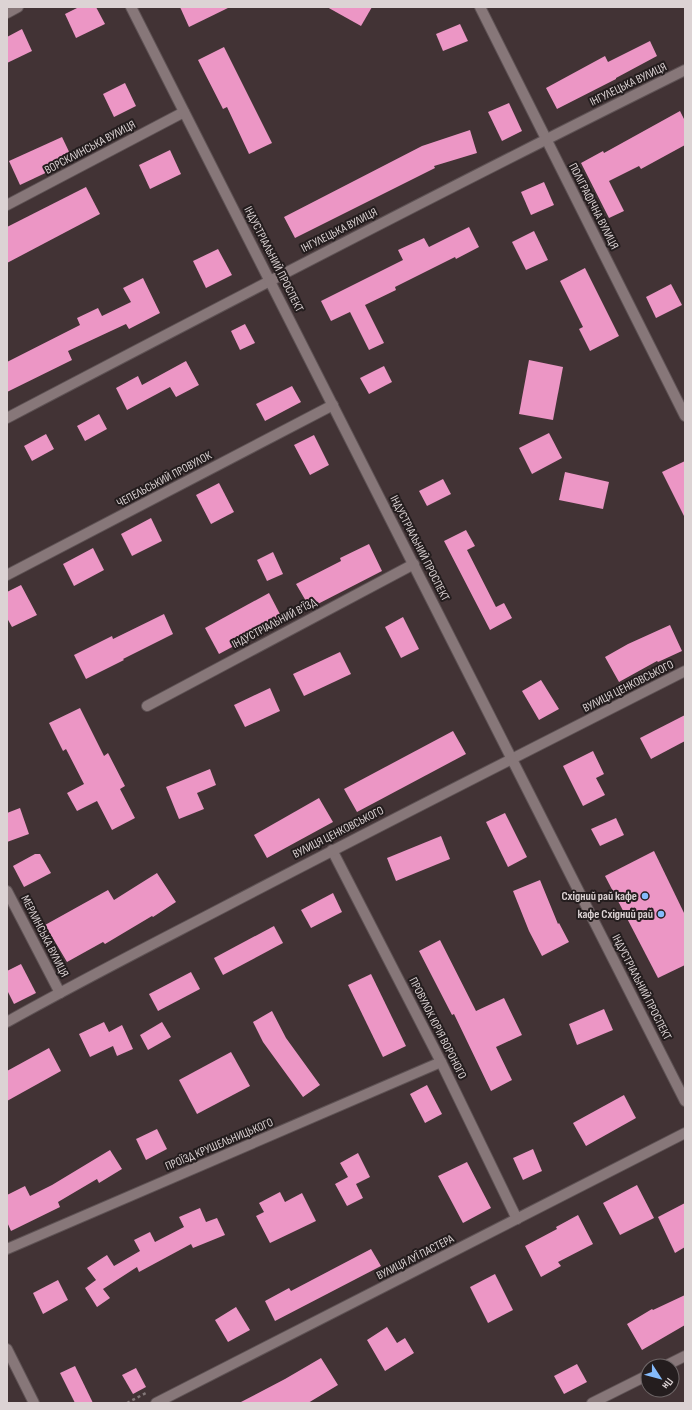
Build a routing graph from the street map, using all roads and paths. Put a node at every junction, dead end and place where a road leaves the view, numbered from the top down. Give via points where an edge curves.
1 (18, 7) edge
2 (131, 7) edge
3 (480, 7) edge
4 (7, 13) edge
5 (685, 70) edge
6 (184, 112) junction
7 (545, 139) junction
8 (7, 204) edge
9 (270, 280) junction
10 (333, 405) junction
11 (685, 416) edge
12 (7, 418) edge
13 (414, 564) junction
14 (7, 575) edge
15 (685, 671) edge
16 (147, 706) dead end
17 (512, 758) junction
18 (332, 850) junction
19 (7, 891) edge
20 (60, 993) junction
21 (7, 1022) edge
22 (441, 1062) junction
23 (685, 1101) edge
24 (685, 1134) edge
25 (517, 1219) junction
26 (7, 1249) edge
27 (7, 1349) edge
28 (640, 1379) edge
29 (34, 1403) edge
30 (156, 1403) edge
31 (592, 1403) edge

1 - 4 street
2 - 6 street, ІНДУСТРІАЛЬНИЙ ПРОСПЕКТ
3 - 7 street, ПОЛІГРАФІЧНА ВУЛИЦЯ
5 - 7 street, ІНГУЛЕЦЬКА ВУЛИЦЯ
6 - 8 street, ВОРСКЛИНСЬКА ВУЛИЦЯ
6 - 9 street, ІНДУСТРІАЛЬНИЙ ПРОСПЕКТ
7 - 9 street, ІНГУЛЕЦЬКА ВУЛИЦЯ
7 - 11 street, ПОЛІГРАФІЧНА ВУЛИЦЯ
9 - 10 street, ІНДУСТРІАЛЬНИЙ ПРОСПЕКТ
9 - 12 street, ІНГУЛЕЦЬКА ВУЛИЦЯ
10 - 13 street, ІНДУСТРІАЛЬНИЙ ПРОСПЕКТ
10 - 14 street, ЧЕПЕЛЬСЬКИЙ ПРОВУЛОК
13 - 16 street, ІНДУСТРІАЛЬНИЙ В’ЇЗД
13 - 17 street, ІНДУСТРІАЛЬНИЙ ПРОСПЕКТ
15 - 17 street, ВУЛИЦЯ ЦЕНКОВСЬКОГО
17 - 18 street, ВУЛИЦЯ ЦЕНКОВСЬКОГО
17 - 23 street, ІНДУСТРІАЛЬНИЙ ПРОСПЕКТ
18 - 20 street, ВУЛИЦЯ ЦЕНКОВСЬКОГО
18 - 22 street, ПРОВУЛОК ЮРІЯ ВОРОНОГО
19 - 20 street, МЕРЛИНСЬКА ВУЛИЦЯ
20 - 21 street, ВУЛИЦЯ ЦЕНКОВСЬКОГО
22 - 25 street, ПРОВУЛОК ЮРІЯ ВОРОНОГО
22 - 26 street, ПРОЇЗД КРУШЕЛЬНИЦЬКОГО
24 - 25 street, ВУЛИЦЯ ЛУЇ ПАСТЕРА
25 - 30 street, ВУЛИЦЯ ЛУЇ ПАСТЕРА
27 - 29 street
28 - 31 street

